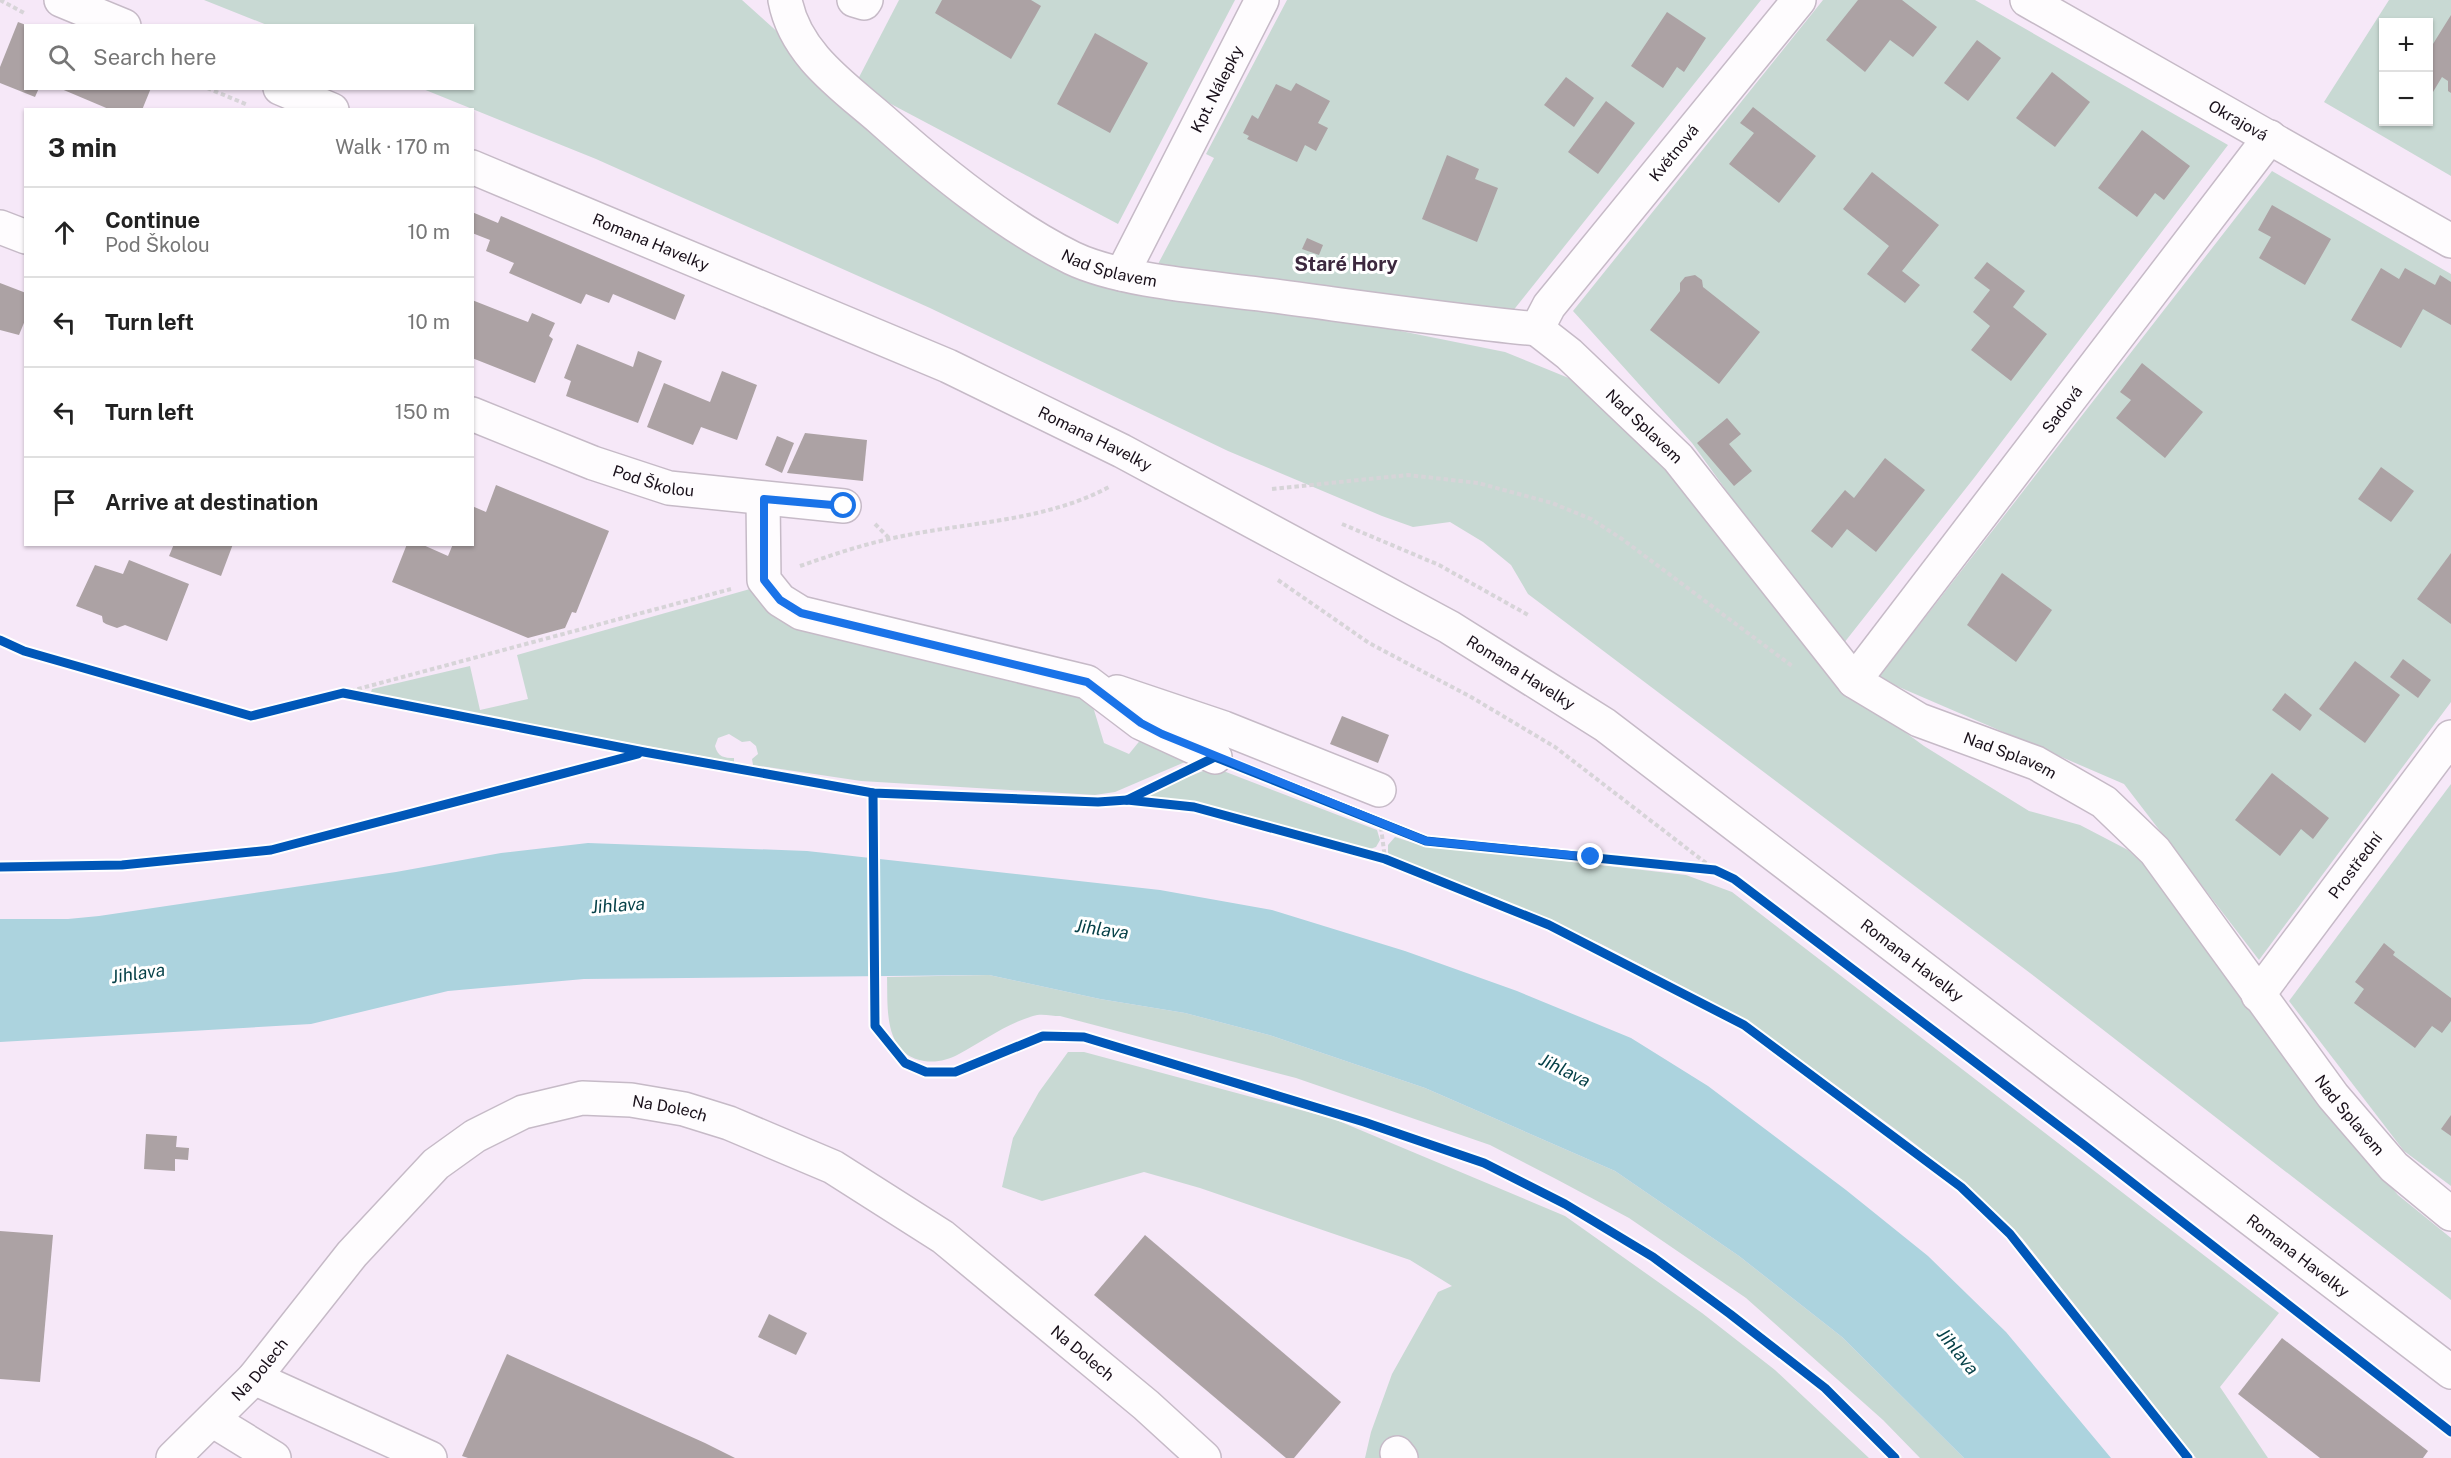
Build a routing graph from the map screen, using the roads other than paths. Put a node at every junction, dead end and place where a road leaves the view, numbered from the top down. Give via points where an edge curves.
1 (61, 0) edge
2 (785, 0) edge
3 (854, 0) edge
4 (866, 0) edge
5 (1262, 0) edge
6 (1799, 0) edge
7 (2027, 0) edge
8 (119, 24) edge
9 (285, 90) edge
10 (327, 108) edge
11 (2270, 137) junction
12 (474, 168) edge
13 (0, 227) edge
14 (24, 236) edge
15 (2451, 241) edge
16 (1122, 274) junction
17 (1543, 318) junction
18 (474, 415) edge
19 (764, 499) junction
20 (844, 506) dead end
21 (1854, 681) junction
22 (1087, 682) junction
23 (2451, 737) edge
24 (1215, 757) dead end
25 (1374, 805) road end
26 (2258, 995) junction
27 (2451, 1214) edge
28 (2451, 1372) edge
29 (254, 1378) junction
30 (212, 1420) junction
31 (173, 1458) edge
32 (274, 1458) edge
33 (430, 1458) edge
34 (1204, 1458) edge

1 - 8 street
2 - 16 street, Nad Splavem via 787,13 807,52 910,145 994,211 1073,258
3 - 4 street
5 - 16 street, Kpt. Nálepky
6 - 17 street, Květnová
7 - 11 street, Okrajová
9 - 10 street
11 - 15 street, Okrajová
11 - 21 street, Sadová
12 - 28 street, Romana Havelky via 948,366 1132,456 1449,627 1605,725
13 - 14 street
16 - 17 street, Nad Splavem via 1213,288
17 - 21 street, Nad Splavem via 1569,354 1678,458
18 - 19 street, Pod Školou via 593,463 669,488
19 - 20 street, Pod Školou
19 - 22 street via 764,580 780,600 801,613
21 - 26 street, Nad Splavem via 1919,720 2036,763 2104,802 2156,851
22 - 24 street via 1141,723
22 - 25 street via 1224,728
23 - 26 street, Prostřední
26 - 27 street, Nad Splavem via 2333,1096 2394,1167
29 - 30 street, Na Dolech
29 - 33 street
29 - 34 street, Na Dolech via 352,1254 436,1164 475,1136 523,1112 582,1098 631,1100 684,1109 729,1123 832,1167 943,1237
30 - 31 street, Na Dolech
30 - 32 street

